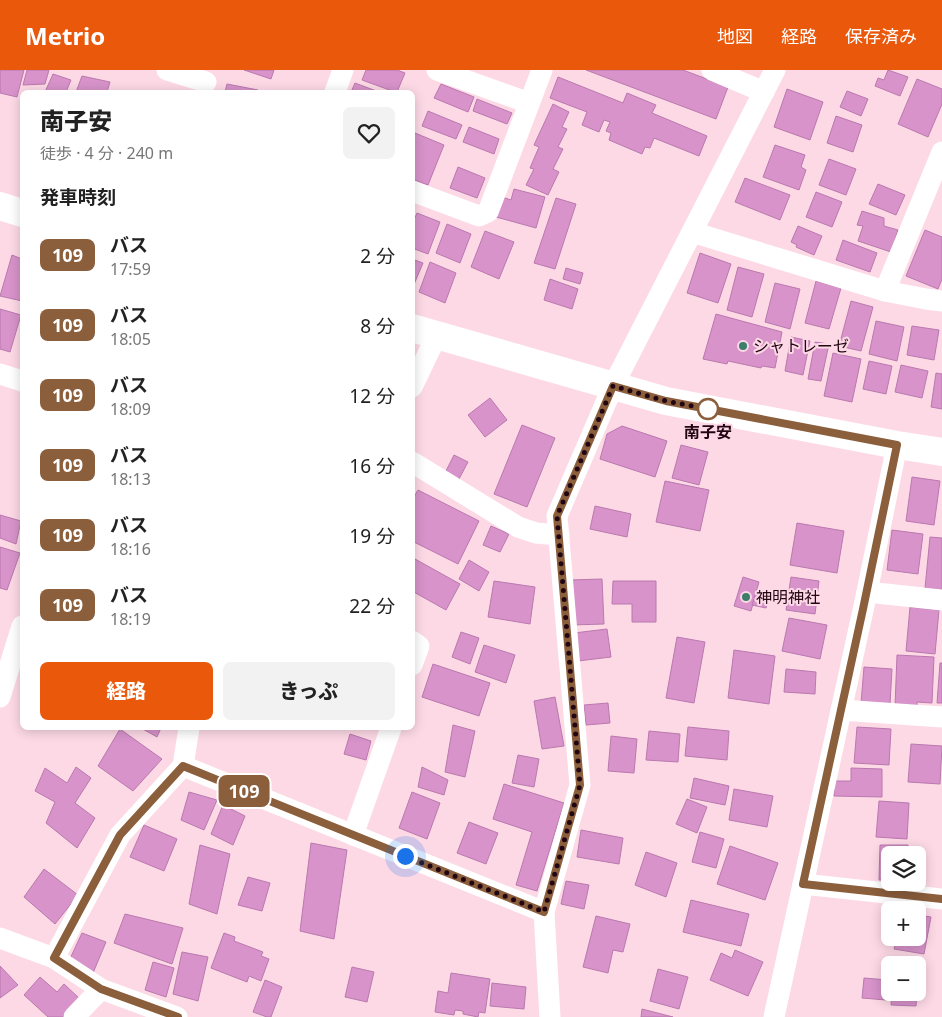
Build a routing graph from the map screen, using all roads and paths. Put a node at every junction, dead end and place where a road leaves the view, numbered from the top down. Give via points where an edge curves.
1 (167, 70) edge
2 (343, 70) edge
3 (437, 70) edge
4 (542, 70) edge
5 (712, 70) edge
6 (775, 70) edge
7 (208, 82) edge
8 (336, 90) edge
9 (764, 92) junction
10 (529, 103) junction
11 (942, 152) edge
12 (937, 177) edge
13 (415, 192) edge
14 (0, 206) edge
15 (20, 212) edge
16 (692, 232) junction
17 (885, 291) junction
18 (942, 301) edge
19 (425, 332) edge
20 (0, 374) edge
21 (415, 374) edge
22 (20, 380) edge
23 (613, 386) junction
24 (897, 445) junction
25 (942, 452) edge
26 (415, 464) edge
27 (559, 535) junction
28 (867, 592) junction
29 (942, 600) edge
30 (20, 632) edge
31 (415, 643) edge
32 (415, 657) edge
33 (0, 697) edge
34 (841, 710) junction
35 (942, 717) edge
36 (189, 730) edge
37 (389, 730) edge
38 (183, 766) junction
39 (353, 835) junction
40 (803, 884) junction
41 (942, 899) edge
42 (544, 912) junction
43 (0, 938) edge
44 (54, 958) junction
45 (101, 989) junction
46 (74, 1017) edge
47 (178, 1017) edge
48 (550, 1017) edge
49 (774, 1017) edge

1 - 7 street
2 - 8 street
3 - 10 street
4 - 10 street
5 - 9 street
6 - 9 street
9 - 16 street
10 - 13 street via 488,212 480,216
11 - 12 street
12 - 17 street
14 - 15 street
16 - 17 street
16 - 23 street
17 - 18 street
19 - 21 street
19 - 23 street
20 - 22 street
23 - 24 street via 666,401
23 - 27 street via 557,516
24 - 25 street
24 - 28 street
26 - 27 street via 518,527 536,534
27 - 42 street via 580,785
28 - 29 street
28 - 34 street
30 - 33 street
31 - 32 street via 419,646
34 - 35 street
34 - 40 street
36 - 38 street
37 - 39 street
38 - 39 street
38 - 44 street via 120,835
39 - 42 street
40 - 41 street
40 - 49 street
42 - 48 street
43 - 44 street
44 - 45 street
45 - 46 street
45 - 47 street

